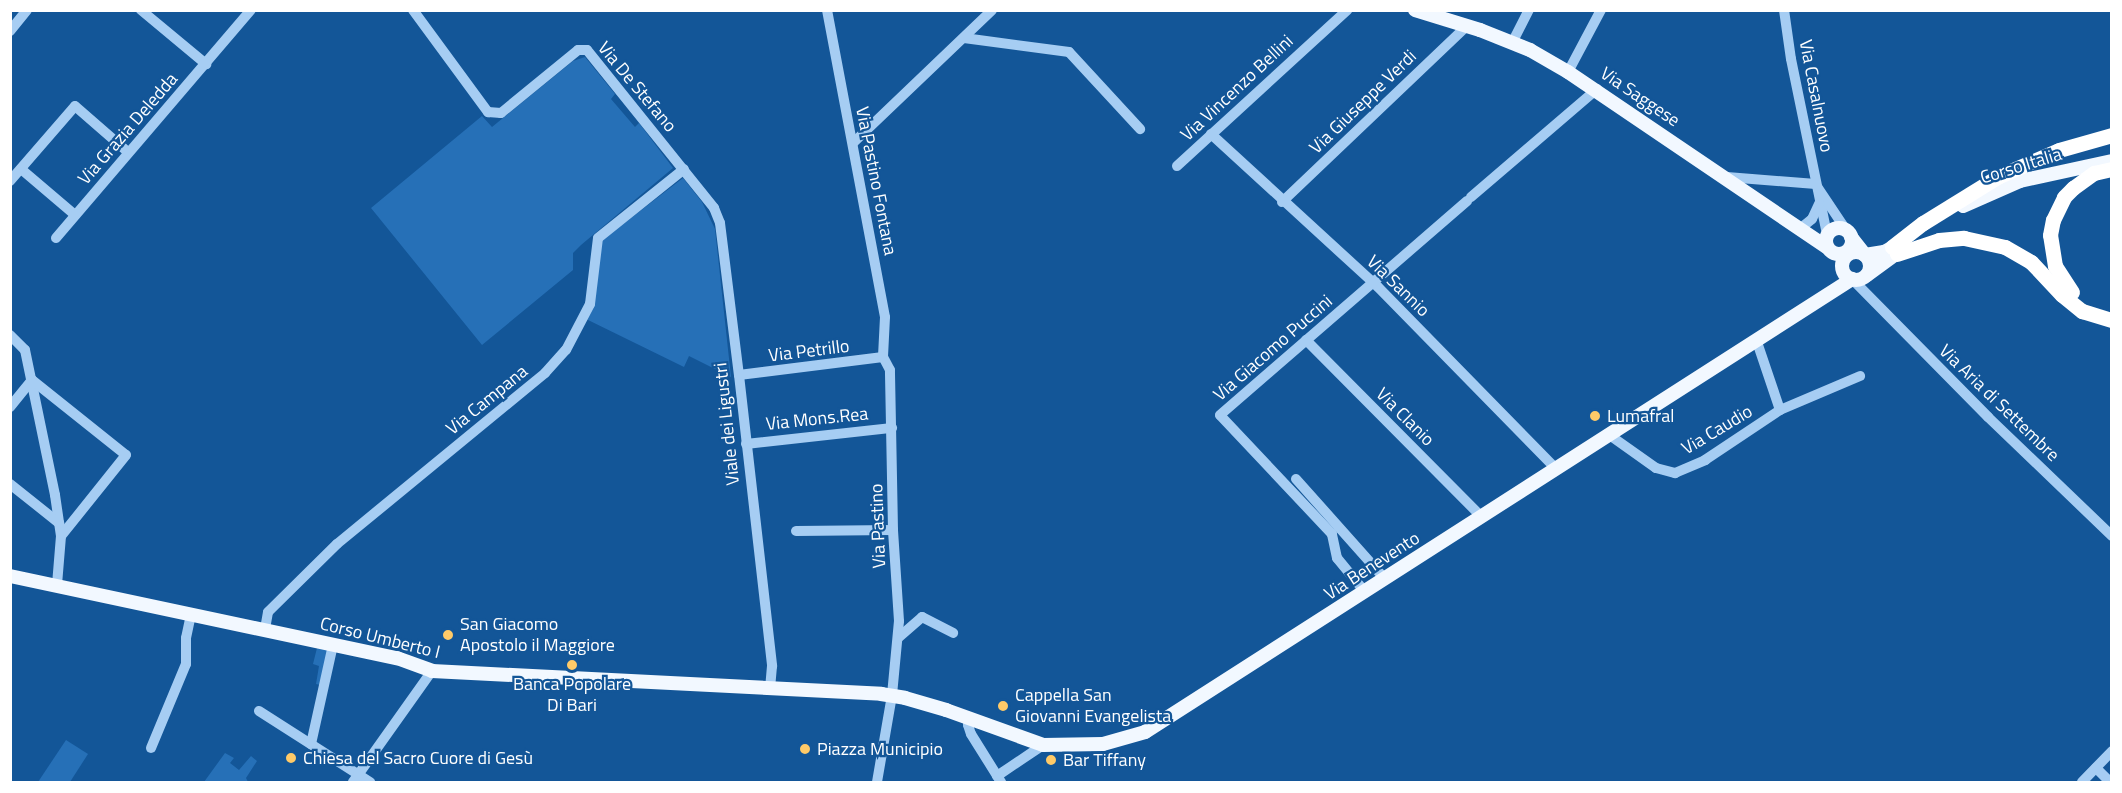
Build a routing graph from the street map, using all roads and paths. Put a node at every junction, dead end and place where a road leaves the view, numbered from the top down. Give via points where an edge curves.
1 (27, 10) edge
2 (250, 10) edge
3 (413, 10) edge
4 (827, 10) edge
5 (992, 10) edge
6 (1347, 10) edge
7 (1415, 10) edge
8 (1529, 10) edge
9 (1601, 10) edge
10 (1784, 10) edge
11 (146, 12) edge
12 (1467, 26) junction
13 (10, 31) edge
14 (964, 38) junction
15 (1512, 43) junction
16 (206, 64) junction
17 (1568, 72) junction
18 (1597, 89) junction
19 (1140, 129) dead end
20 (1211, 134) junction
21 (2112, 135) edge
22 (853, 143) junction
23 (128, 152) junction
24 (2112, 161) edge
25 (1178, 166) dead end
26 (2112, 168) edge
27 (684, 169) junction
28 (15, 174) edge
29 (1727, 177) junction
30 (1817, 186) junction
31 (1282, 202) junction
32 (1820, 204) junction
33 (75, 215) junction
34 (1800, 228) junction
35 (1849, 233) junction
36 (1916, 235) joint
37 (56, 238) dead end
38 (1828, 244) junction
39 (1895, 250) junction
40 (1865, 255) junction
41 (1853, 278) junction
42 (1372, 282) junction
43 (2112, 312) edge
44 (2112, 320) edge
45 (10, 335) edge
46 (1756, 339) junction
47 (1306, 340) junction
48 (883, 357) junction
49 (739, 375) junction
50 (1860, 376) dead end
51 (32, 380) junction
52 (10, 407) edge
53 (1780, 410) junction
54 (892, 428) junction
55 (1608, 434) junction
56 (746, 444) junction
57 (1555, 468) junction
58 (1296, 479) dead end
59 (10, 484) edge
60 (1481, 516) junction
61 (59, 523) junction
62 (892, 530) junction
63 (796, 531) dead end
64 (61, 536) junction
65 (2112, 536) edge
66 (10, 576) edge
67 (1385, 579) junction
68 (57, 585) junction
69 (1365, 592) junction
70 (191, 614) junction
71 (265, 629) junction
72 (953, 633) dead end
73 (898, 638) junction
74 (333, 645) junction
75 (432, 671) junction
76 (770, 687) junction
77 (892, 695) junction
78 (259, 711) dead end
79 (969, 719) junction
80 (311, 744) junction
81 (1043, 745) junction
82 (151, 748) dead end
83 (2112, 751) edge
84 (2096, 768) junction
85 (356, 779) edge
86 (999, 779) edge
87 (370, 783) edge
88 (877, 783) edge
89 (2082, 783) edge
90 (2110, 783) edge

1 - 13 street
2 - 16 street, Via Grazia Deledda
3 - 27 street, Via De Stefano via 488,112 501,113 578,50 586,51
4 - 22 street, Via Pastino Fontana
5 - 14 street
6 - 20 street, Via Vincenzo Bellini
7 - 12 main road, Via Saggese
8 - 15 street
9 - 17 street
10 - 30 street, Via Casalnuovo
11 - 16 street
12 - 15 main road, Via Saggese
12 - 31 street, Via Giuseppe Verdi
14 - 19 street via 1069,52
14 - 22 street
15 - 17 main road, Via Saggese
16 - 23 street, Via Grazia Deledda
17 - 18 main road, Via Saggese
18 - 29 main road, Via Saggese
18 - 42 street, Via Giacomo Puccini
20 - 25 street, Via Vincenzo Bellini
20 - 31 street, Via Sannio
21 - 39 highway via 2059,150 1999,176 1942,211
22 - 48 street, Via Pastino Fontana via 885,317
23 - 28 street via 75,106
23 - 33 street, Via Grazia Deledda
24 - 36 main road, Corso Italia via 2047,174 1995,190
26 - 43 highway via 2084,179 2064,197 2050,235 2055,266 2063,282 2085,303
27 - 49 street, Viale dei Ligustri via 714,208 720,224
27 - 71 street, Via Campana via 598,238 590,304 566,350 545,373 337,544 268,612
28 - 33 street
29 - 30 street
29 - 34 main road, Via Saggese
30 - 32 street, Via Casalnuovo
30 - 35 street
31 - 42 street, Via Sannio
32 - 34 street via 1812,219
32 - 38 street, Via Casalnuovo
33 - 37 street, Via Grazia Deledda
34 - 38 main road, Via Saggese
35 - 38 main road via 1838,228
35 - 38 main road via 1852,244 1845,253 1837,255
35 - 40 main road
36 - 39 main road, Via Benevento
38 - 41 main road
39 - 40 main road, Via Benevento
39 - 41 main road, Via Benevento
39 - 44 highway via 1964,238 2005,246 2031,262 2082,311
40 - 41 main road via 1870,266
40 - 41 main road, Via Benevento via 1849,254 1842,264
41 - 46 main road, Via Benevento
41 - 65 street, Via Aria di Settembre
42 - 47 street, Via Giacomo Puccini
42 - 57 street, Via Sannio
45 - 51 street via 22,345
46 - 53 street, Via Caudio
46 - 55 main road, Via Benevento
47 - 60 street, Via Clanio
47 - 69 street, Via Giacomo Puccini via 1220,415 1332,534 1337,558
48 - 49 street, Via Petrillo
48 - 54 street, Via Pastino via 890,370
49 - 56 street, Viale dei Ligustri
50 - 53 street, Via Caudio
51 - 52 street
51 - 61 street
51 - 64 street via 126,455
53 - 55 street, Via Caudio via 1705,460 1675,473 1656,468
54 - 56 street, Via Mons.Rea
54 - 62 street, Via Pastino
55 - 57 main road, Via Benevento
56 - 76 street, Viale dei Ligustri via 772,666
57 - 60 main road, Via Benevento
58 - 67 street
59 - 61 street
60 - 67 main road, Via Benevento
61 - 64 street
62 - 63 street
62 - 73 street, Via Pastino
64 - 68 street
66 - 68 main road, Corso Umberto I
67 - 69 main road, Via Benevento
68 - 70 main road, Corso Umberto I
69 - 81 main road, Via Benevento via 1145,732 1103,744
70 - 71 main road, Corso Umberto I
70 - 82 street via 186,664
71 - 74 main road, Corso Umberto I
72 - 73 street via 922,616
73 - 77 street, Via Pastino
74 - 75 main road, Corso Umberto I via 397,658
74 - 80 street
75 - 76 main road, Corso Umberto I
75 - 85 street
76 - 77 main road, Corso Umberto I
77 - 79 main road, Via Benevento
77 - 88 street
78 - 80 street
79 - 81 main road, Via Benevento
79 - 86 street via 971,734
80 - 85 street
81 - 86 street
83 - 84 street
84 - 89 street
84 - 90 street
85 - 87 street

